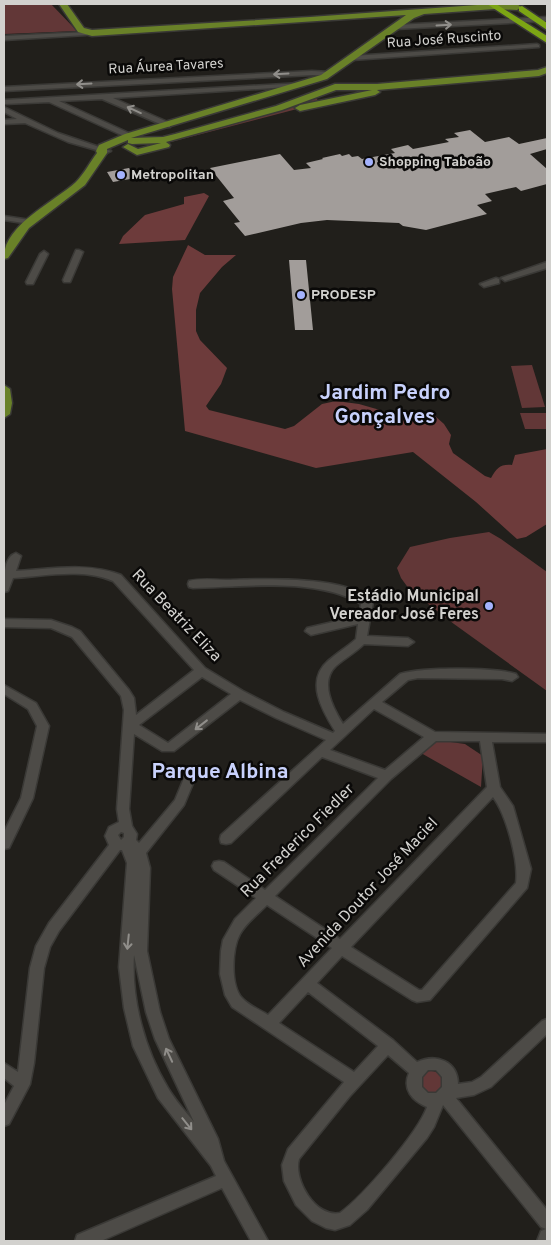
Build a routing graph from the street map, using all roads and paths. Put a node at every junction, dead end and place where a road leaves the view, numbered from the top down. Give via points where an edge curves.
1 (63, 4) edge
2 (506, 6) edge
3 (400, 20) junction
4 (521, 22) junction
5 (544, 22) edge
6 (86, 33) junction
7 (547, 34) edge
8 (4, 38) edge
9 (547, 40) edge
10 (537, 46) dead end
11 (547, 47) edge
12 (352, 58) junction
13 (545, 69) edge
14 (330, 74) junction
15 (547, 81) edge
16 (302, 85) junction
17 (4, 89) edge
18 (326, 91) junction
19 (102, 96) junction
20 (48, 99) junction
21 (342, 100) junction
22 (4, 102) edge
23 (4, 109) edge
24 (27, 121) junction
25 (4, 122) edge
26 (167, 127) junction
27 (182, 136) junction
28 (153, 140) junction
29 (128, 142) junction
30 (105, 150) junction
31 (7, 219) edge
32 (30, 222) junction
33 (21, 230) junction
34 (79, 252) dead end
35 (5, 253) edge
36 (44, 254) dead end
37 (547, 265) edge
38 (67, 280) dead end
39 (30, 282) dead end
40 (484, 284) dead end
41 (4, 389) edge
42 (4, 414) edge
43 (16, 556) dead end
44 (9, 575) junction
45 (192, 584) dead end
46 (4, 588) edge
47 (365, 618) junction
48 (4, 623) edge
49 (311, 631) dead end
50 (361, 640) junction
51 (408, 642) dead end
52 (201, 670) junction
53 (512, 677) dead end
54 (4, 689) edge
55 (239, 694) junction
56 (128, 698) junction
57 (373, 703) junction
58 (150, 711) junction
59 (129, 725) junction
60 (339, 736) junction
61 (433, 736) junction
62 (485, 737) junction
63 (547, 738) edge
64 (321, 752) junction
65 (193, 769) dead end
66 (387, 776) junction
67 (494, 788) junction
68 (122, 838) junction
69 (226, 839) dead end
70 (4, 844) edge
71 (139, 852) junction
72 (218, 866) dead end
73 (266, 897) junction
74 (342, 948) junction
75 (308, 984) junction
76 (147, 988) junction
77 (129, 994) junction
78 (270, 1024) junction
79 (547, 1025) edge
80 (388, 1045) junction
81 (4, 1070) edge
82 (416, 1070) junction
83 (354, 1080) junction
84 (23, 1084) junction
85 (188, 1094) junction
86 (443, 1096) junction
87 (167, 1099) junction
88 (4, 1119) edge
89 (217, 1163) junction
90 (226, 1178) junction
91 (547, 1222) edge
92 (547, 1237) edge
93 (87, 1240) edge
94 (260, 1241) edge
95 (544, 1241) edge

1 - 6 main road
2 - 3 main road via 421,12
2 - 4 highway
2 - 5 highway
3 -> 4 street
3 - 6 main road
3 - 12 main road
4 - 5 street
4 - 7 highway
4 - 9 highway
4 - 11 highway
6 - 8 street
10 - 12 street, Rua José Ruscinto
12 - 14 main road
13 - 18 main road via 377,87 342,86
14 - 16 main road
14 -> 17 street, Rua Áurea Tavares
15 - 21 main road via 464,83 374,92
16 - 19 street
16 - 26 main road
18 - 21 main road via 322,96 326,99
18 - 27 main road
19 - 20 street
26 -> 19 street
20 - 22 street
20 - 29 street
21 - 29 main road via 302,107 148,150 134,152
23 - 24 street
24 - 25 street
24 - 30 street
26 - 27 main road via 168,135
26 - 28 main road
26 - 29 main road
27 - 28 main road
28 - 29 main road via 143,146
29 - 30 main road
30 - 32 main road via 81,183
31 - 32 street
31 - 33 street
32 - 33 main road
33 - 35 main road
34 - 38 street
36 - 39 street
37 - 40 street
41 - 42 main road
43 - 44 street
44 - 46 street
44 - 52 street, Rua Beatriz Eliza via 111,574
45 - 47 street via 323,586 358,594 367,602
47 - 49 street
47 - 50 street
48 - 56 street via 49,624 68,629 90,650
50 - 51 street
50 - 60 street via 331,664 324,674 322,685
52 - 55 street, Rua Beatriz Eliza
52 - 58 street
53 - 57 street via 502,674 411,675 404,677
54 - 70 street via 32,706 43,726 27,798
55 -> 59 street via 170,748
55 - 60 street, Rua Beatriz Eliza via 280,715
56 - 58 street via 138,707
56 - 59 street
57 - 60 street
57 - 61 street
58 - 59 street
59 - 68 street
60 - 64 street
61 - 62 street
61 - 66 street, Rua Frederico Fiedler
62 - 63 street
62 - 67 street
64 - 66 street
64 - 69 street
65 - 71 street via 180,802
66 - 73 street, Rua Frederico Fiedler
67 - 74 street, Avenida Doutor José Maciel
67 - 74 street via 507,806 524,869 522,884 425,996 411,993
68 - 71 street
68 -> 77 street via 134,863 126,966
68 - 84 street via 43,946 37,968
71 - 76 street via 143,876 140,951
72 - 73 street
73 - 74 street
73 - 78 street, Rua Frederico Fiedler via 230,935 227,958 229,990 237,1003
74 - 75 street, Avenida Doutor José Maciel
75 - 78 street, Avenida Doutor José Maciel
75 - 80 street
76 - 77 street
85 -> 76 street via 162,1040
77 - 87 street via 140,1046
78 - 83 street
79 - 86 street via 486,1082
80 - 82 street
80 - 83 street
81 - 84 street
82 - 86 street via 412,1079 417,1093 426,1099
82 - 86 street via 432,1064 444,1070 451,1081
83 - 86 street via 299,1144 290,1162 290,1174 302,1199 319,1216 330,1221 345,1220 366,1199 427,1125
84 - 88 street
85 - 87 street via 178,1099
85 - 89 street via 210,1138
86 - 91 street
87 -> 89 street
89 - 90 street
90 - 93 street
90 - 94 street
92 - 95 street

